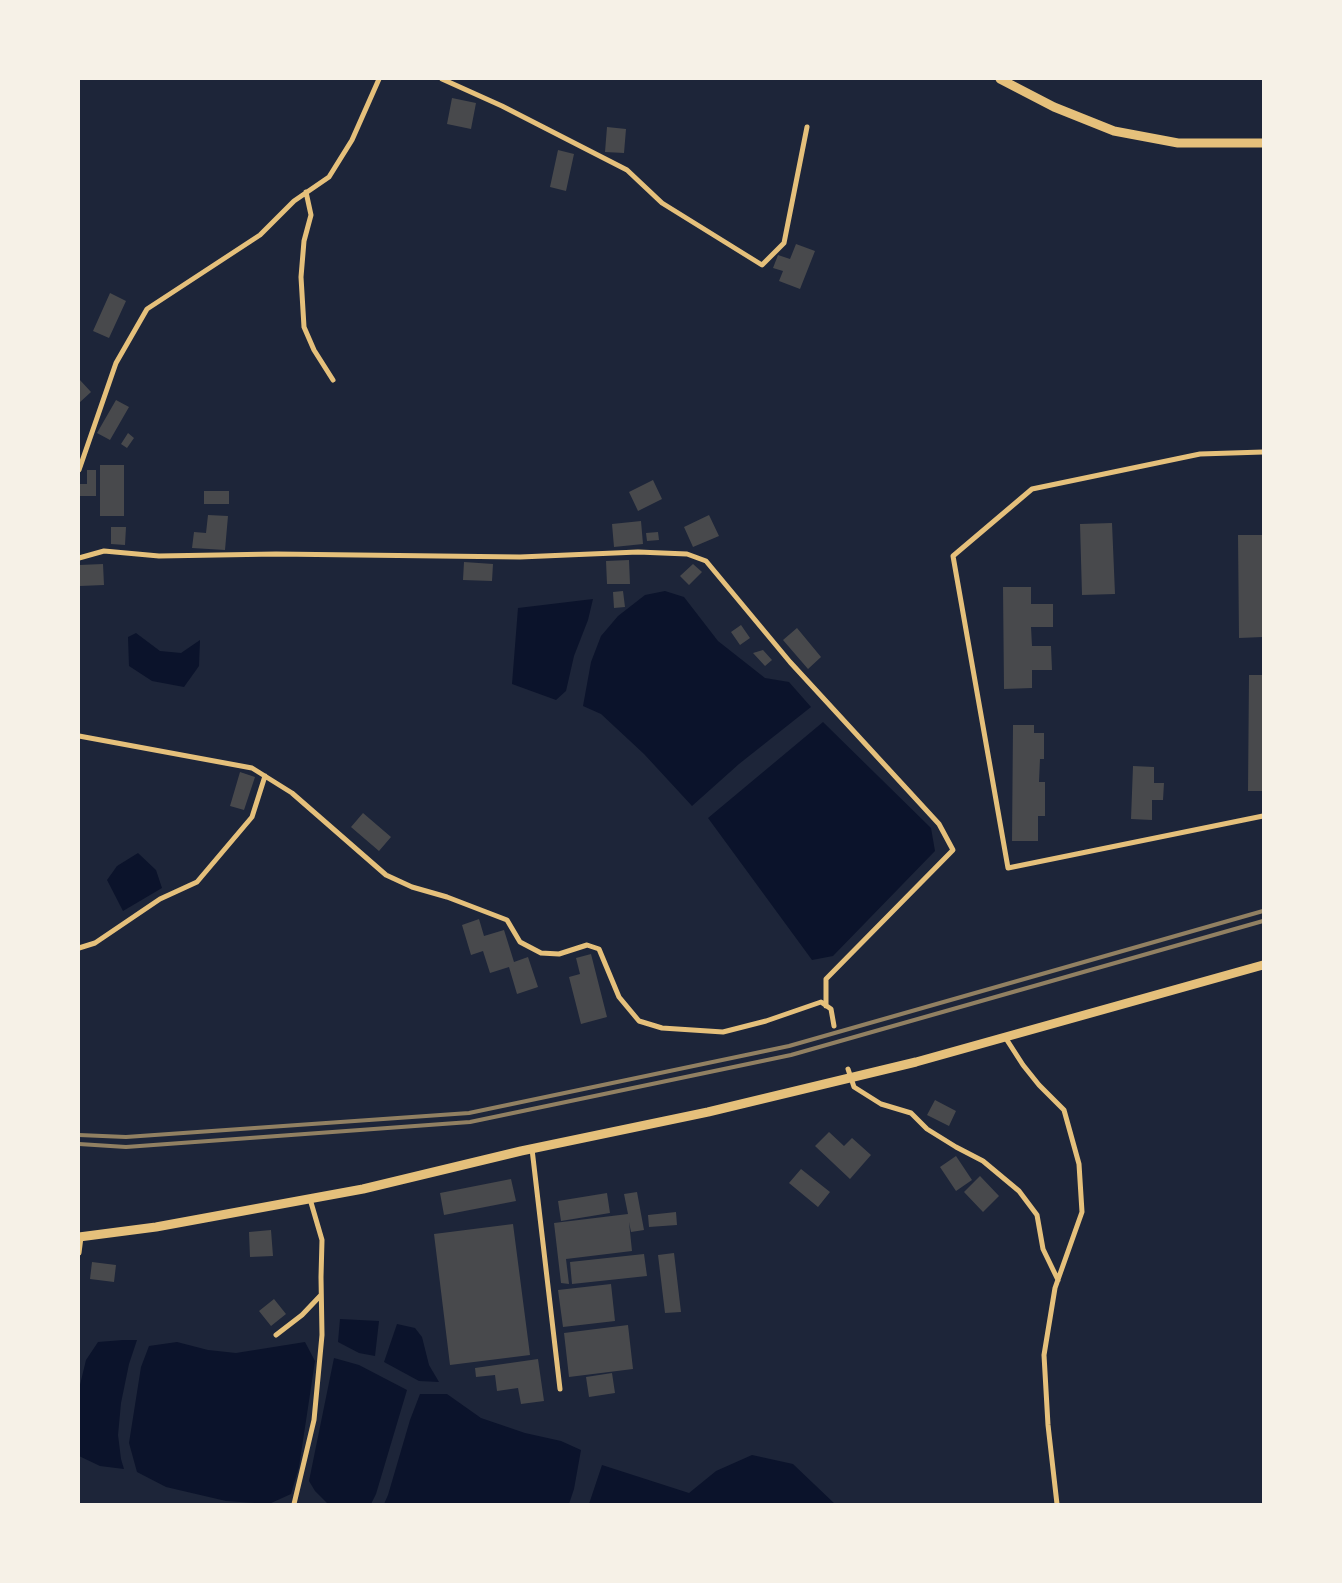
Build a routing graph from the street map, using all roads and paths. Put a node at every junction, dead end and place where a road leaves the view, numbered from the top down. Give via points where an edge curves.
1 (379, 79) edge
2 (442, 79) edge
3 (1000, 79) edge
4 (806, 126) dead end
5 (1263, 143) edge
6 (306, 192) junction
7 (333, 380) dead end
8 (1263, 452) edge
9 (79, 470) edge
10 (79, 558) edge
11 (79, 736) edge
12 (265, 776) junction
13 (1263, 816) edge
14 (79, 948) edge
15 (1263, 965) edge
16 (826, 1006) junction
17 (834, 1026) dead end
18 (1005, 1037) junction
19 (850, 1074) junction
20 (532, 1149) junction
21 (310, 1198) junction
22 (80, 1237) edge
23 (79, 1253) edge
24 (1058, 1280) junction
25 (321, 1295) junction
26 (276, 1335) dead end
27 (560, 1389) dead end
28 (294, 1504) edge
29 (1057, 1504) edge

1 - 6 street via 352,140 329,177
2 - 4 street via 626,170 662,202 762,265 784,243
3 - 5 street via 1054,107 1114,131 1178,143
6 - 7 street via 311,215 304,241 301,277 304,327
6 - 9 street via 260,234 147,309 116,363
8 - 13 street via 1200,454 1032,489 953,556 1008,868
10 - 16 street via 104,551 159,556 520,557 638,552 686,554 706,561 790,662 939,824 953,850 826,979
11 - 12 street via 252,768
12 - 14 street via 252,817 197,882 160,899 95,943
12 - 16 street via 292,793 386,875 507,920 520,942 541,953 559,954 587,945 599,949 619,997 639,1021 662,1028 723,1032 821,1002
15 - 18 street
16 - 17 street via 831,1009
18 - 19 street via 916,1062
18 - 24 street via 1023,1066 1064,1110 1079,1164 1082,1212
19 - 20 street via 708,1112
19 - 24 street via 854,1087 880,1104 911,1113 928,1129 983,1161 1019,1191 1037,1215 1043,1249
20 - 21 street via 363,1189
20 - 27 street
21 - 22 street via 156,1227
21 - 25 street via 322,1240
22 - 23 street
24 - 29 street via 1044,1355
25 - 26 street via 302,1316
25 - 28 street via 322,1335 314,1420

